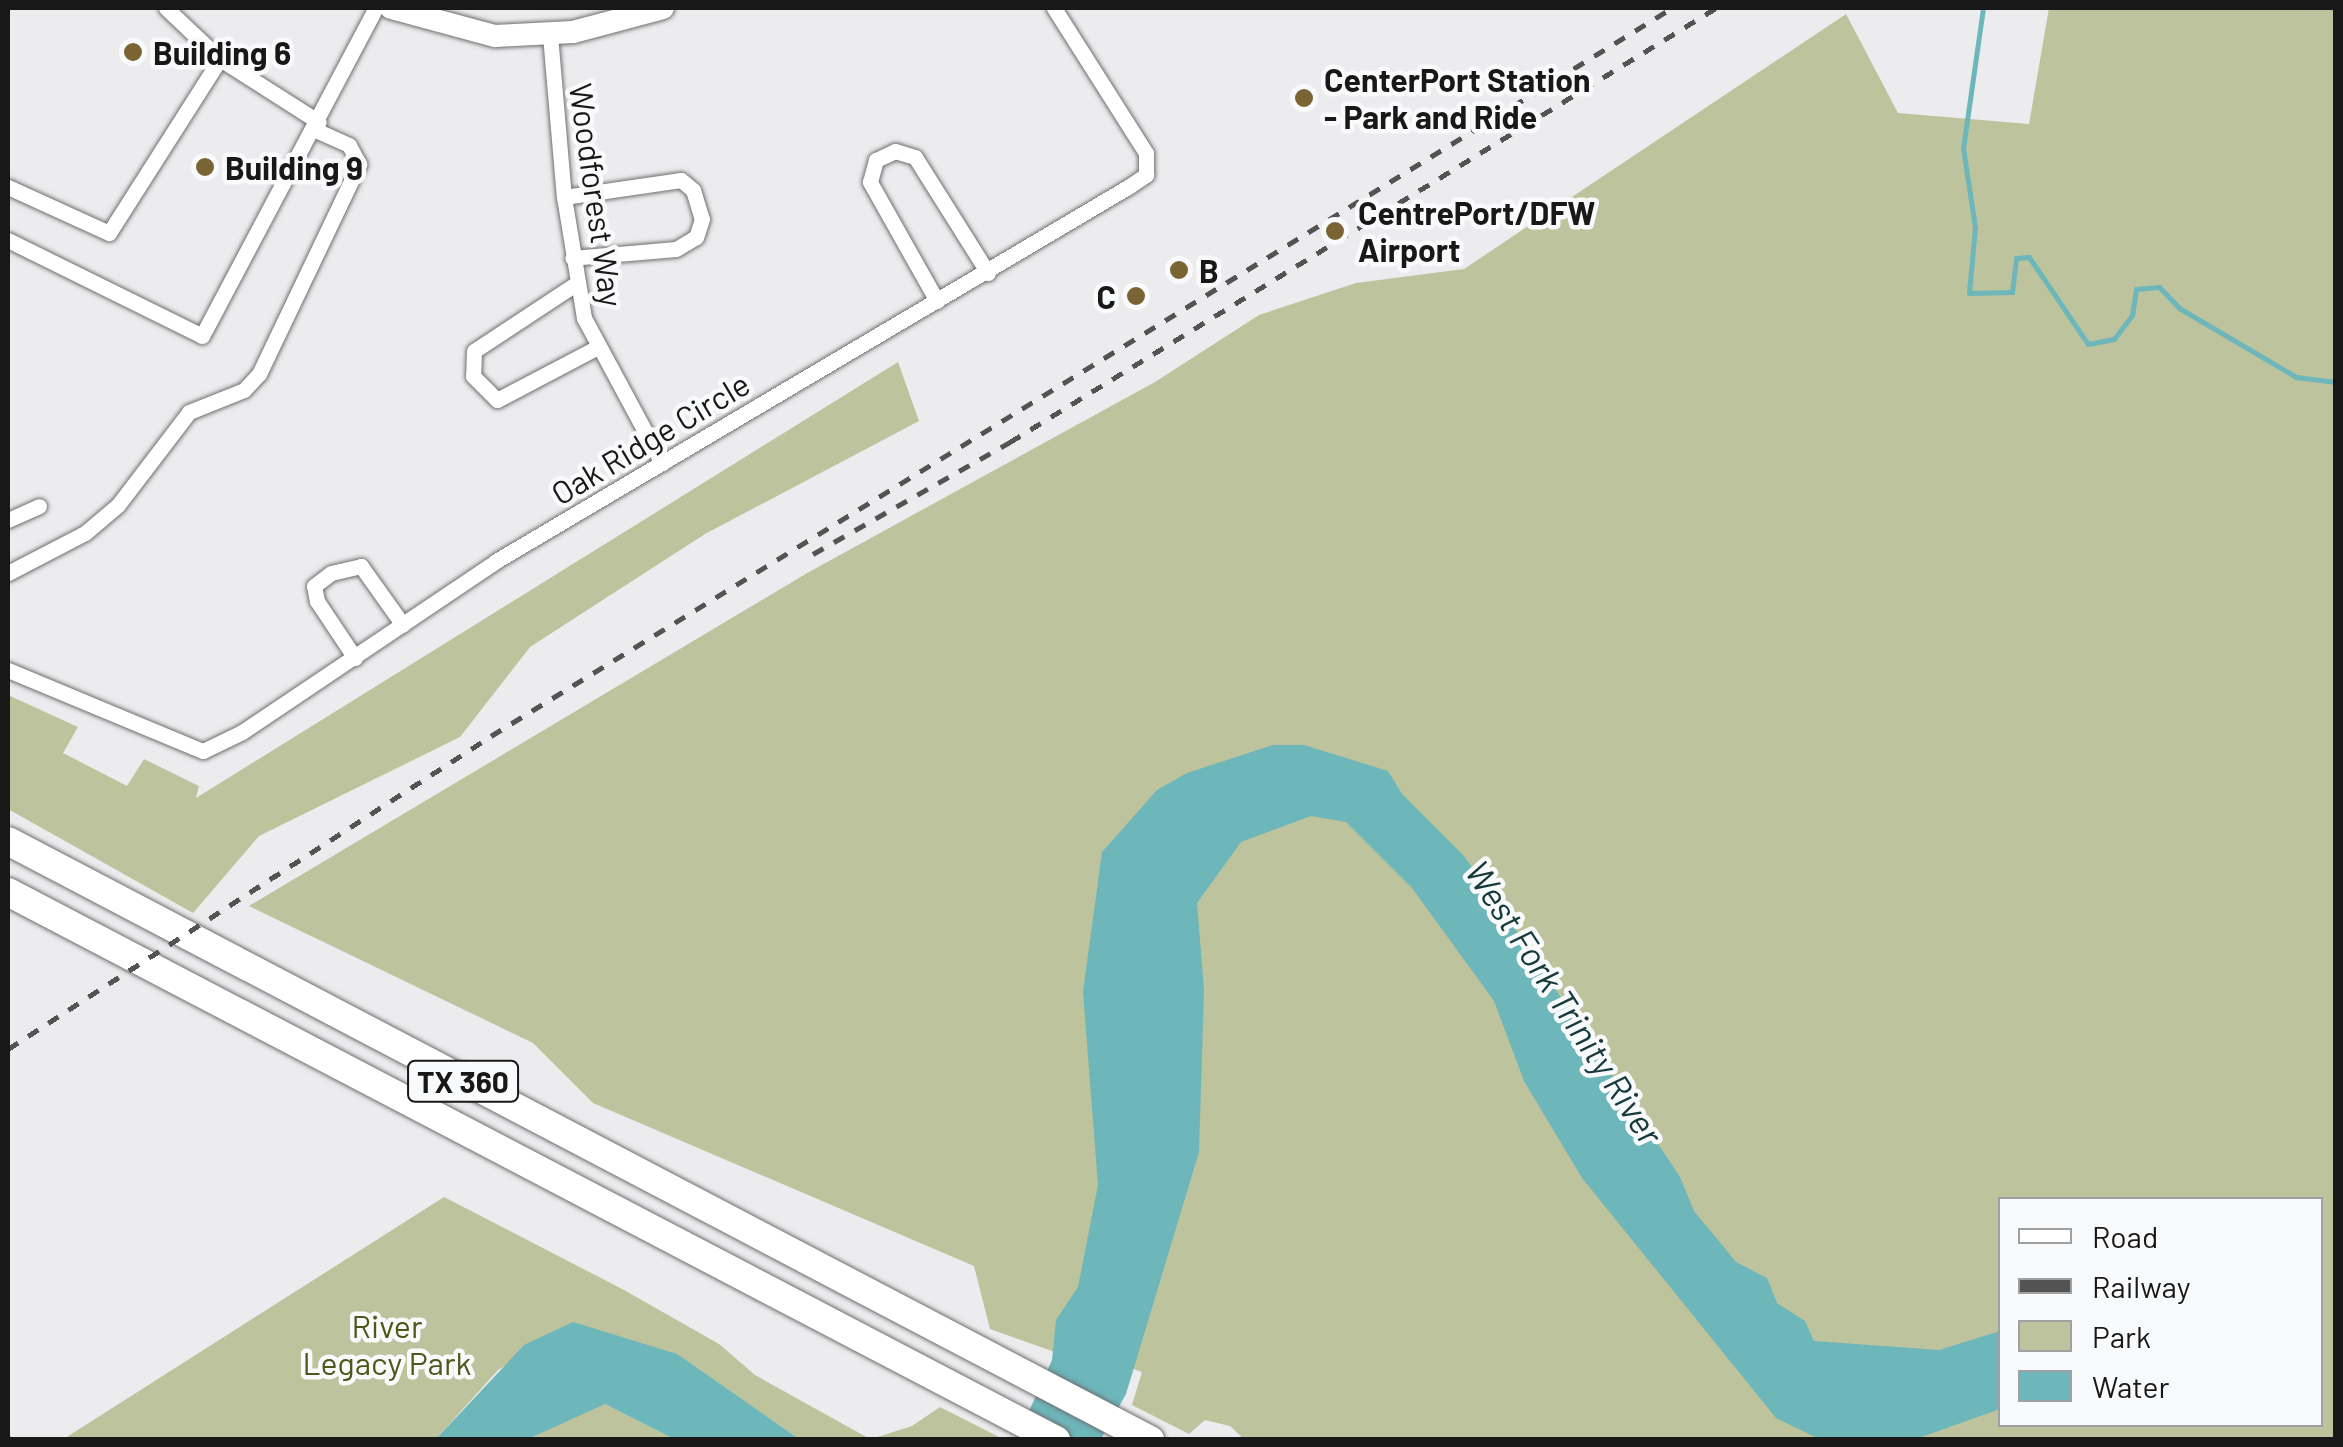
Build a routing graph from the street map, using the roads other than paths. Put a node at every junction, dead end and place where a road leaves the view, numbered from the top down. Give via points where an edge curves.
1 (166, 8) edge
2 (376, 8) edge
3 (391, 8) edge
4 (663, 8) edge
5 (1054, 8) edge
6 (550, 35) junction
7 (220, 60) junction
8 (317, 126) junction
9 (8, 187) edge
10 (564, 197) junction
11 (8, 240) edge
12 (572, 258) junction
13 (988, 273) junction
14 (577, 283) junction
15 (937, 301) junction
16 (596, 348) junction
17 (662, 463) junction
18 (38, 506) dead end
19 (8, 520) edge
20 (8, 574) edge
21 (403, 625) junction
22 (356, 658) junction
23 (8, 670) edge
24 (8, 840) edge
25 (8, 892) edge
26 (1056, 1440) edge
27 (1150, 1440) edge

1 - 7 street
2 - 8 street
3 - 6 street via 495,36
4 - 6 street
5 - 13 street, Oak Ridge Circle via 1149,165 1146,175
6 - 10 street, Woodforest Way
7 - 8 street
7 - 9 street via 109,234
8 - 11 street via 202,336
8 - 20 street via 349,145 360,164 259,374 244,390 190,412 118,505 85,533
10 - 12 street, Woodforest Way
10 - 12 street via 681,180 693,190 702,219 696,237 676,249
12 - 14 street, Woodforest Way
13 - 15 street, Oak Ridge Circle
13 - 15 street via 915,158 895,151 876,160 870,182
14 - 16 street, Woodforest Way
14 - 16 street via 474,350 473,376 497,400
15 - 17 street, Oak Ridge Circle
16 - 17 street, Woodforest Way
17 - 21 street, Oak Ridge Circle
18 - 19 street
21 - 22 street, Oak Ridge Circle
21 - 22 street via 361,566 330,573 314,586 317,601
22 - 23 street, Oak Ridge Circle via 202,751
24 - 27 highway, TX 360
25 - 26 highway, TX 360

